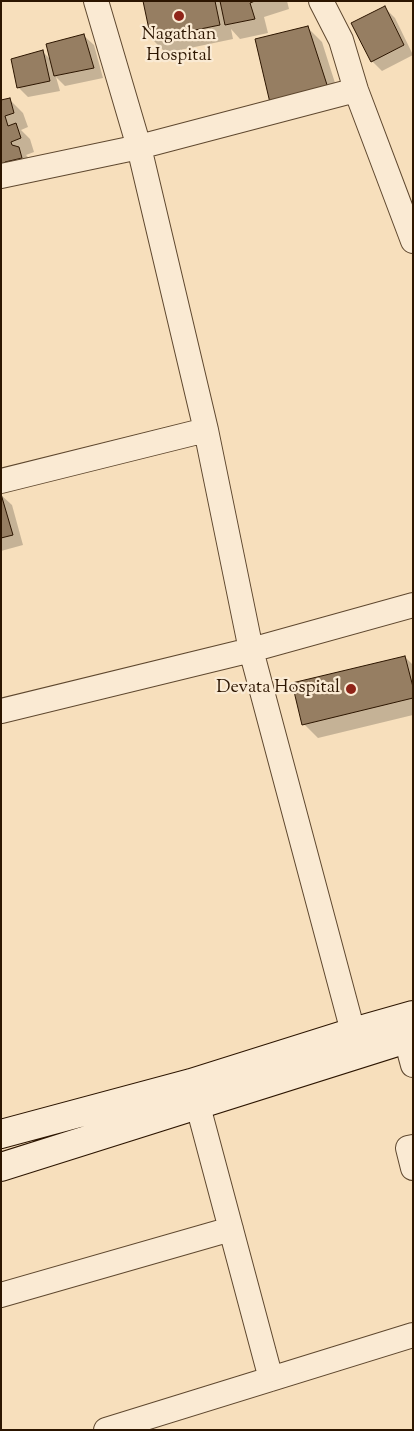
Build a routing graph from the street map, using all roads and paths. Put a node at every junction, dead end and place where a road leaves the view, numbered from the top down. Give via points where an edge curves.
1 (96, 1) edge
2 (321, 1) edge
3 (356, 90) junction
4 (139, 147) junction
5 (1, 176) edge
6 (413, 241) edge
7 (206, 430) junction
8 (1, 481) edge
9 (413, 605) edge
10 (251, 650) junction
11 (1, 711) edge
12 (410, 1030) edge
13 (352, 1032) junction
14 (413, 1065) edge
15 (198, 1106) junction
16 (1, 1134) edge
17 (413, 1147) edge
18 (1, 1167) edge
19 (413, 1168) edge
20 (231, 1229) junction
21 (1, 1295) edge
22 (413, 1335) edge
23 (272, 1378) junction
24 (106, 1430) edge

1 - 4 street
2 - 3 street via 341,40
3 - 4 street
3 - 6 street
4 - 5 street
4 - 7 street
7 - 8 street
7 - 10 street
9 - 10 street
10 - 11 street
10 - 13 street
12 - 13 main road
12 - 14 street
12 - 15 main road
13 - 16 main road via 191,1083
15 - 18 main road
15 - 20 street
17 - 19 street via 408,1148
20 - 21 street
20 - 23 street
22 - 23 street
23 - 24 street

